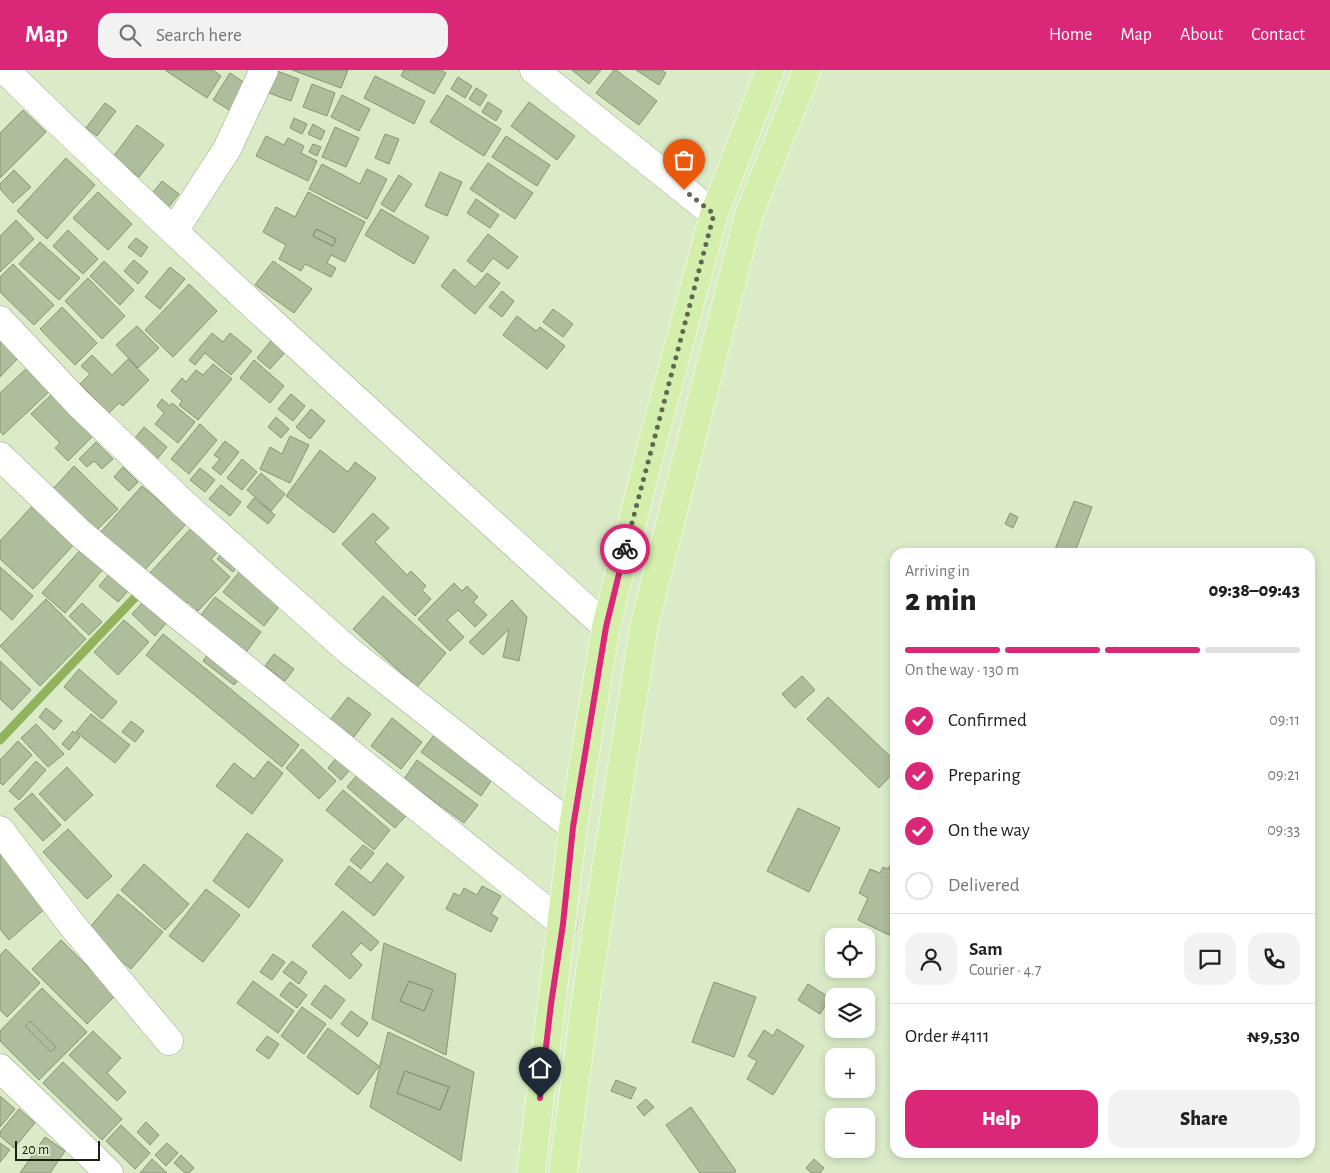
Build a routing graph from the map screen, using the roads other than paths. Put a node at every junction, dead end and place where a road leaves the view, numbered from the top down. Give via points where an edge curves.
1 (5, 70) edge
2 (264, 70) edge
3 (534, 70) edge
4 (770, 70) edge
5 (807, 70) edge
6 (714, 214) junction
7 (174, 231) junction
8 (0, 320) edge
9 (0, 456) edge
10 (606, 627) junction
11 (573, 827) junction
12 (0, 830) edge
13 (563, 924) junction
14 (169, 1041) dead end
15 (0, 1068) edge
16 (110, 1173) edge
17 (531, 1173) edge
18 (563, 1173) edge

1 - 7 street
2 - 7 street via 227,149
3 - 6 street
4 - 6 main road
5 - 18 main road via 749,214 644,626 587,990
6 - 10 main road
7 - 10 street
8 - 11 street via 78,403 349,651
9 - 13 street via 80,533 177,614
10 - 11 main road
11 - 13 main road
12 - 14 street via 72,926
13 - 17 main road
15 - 16 street

